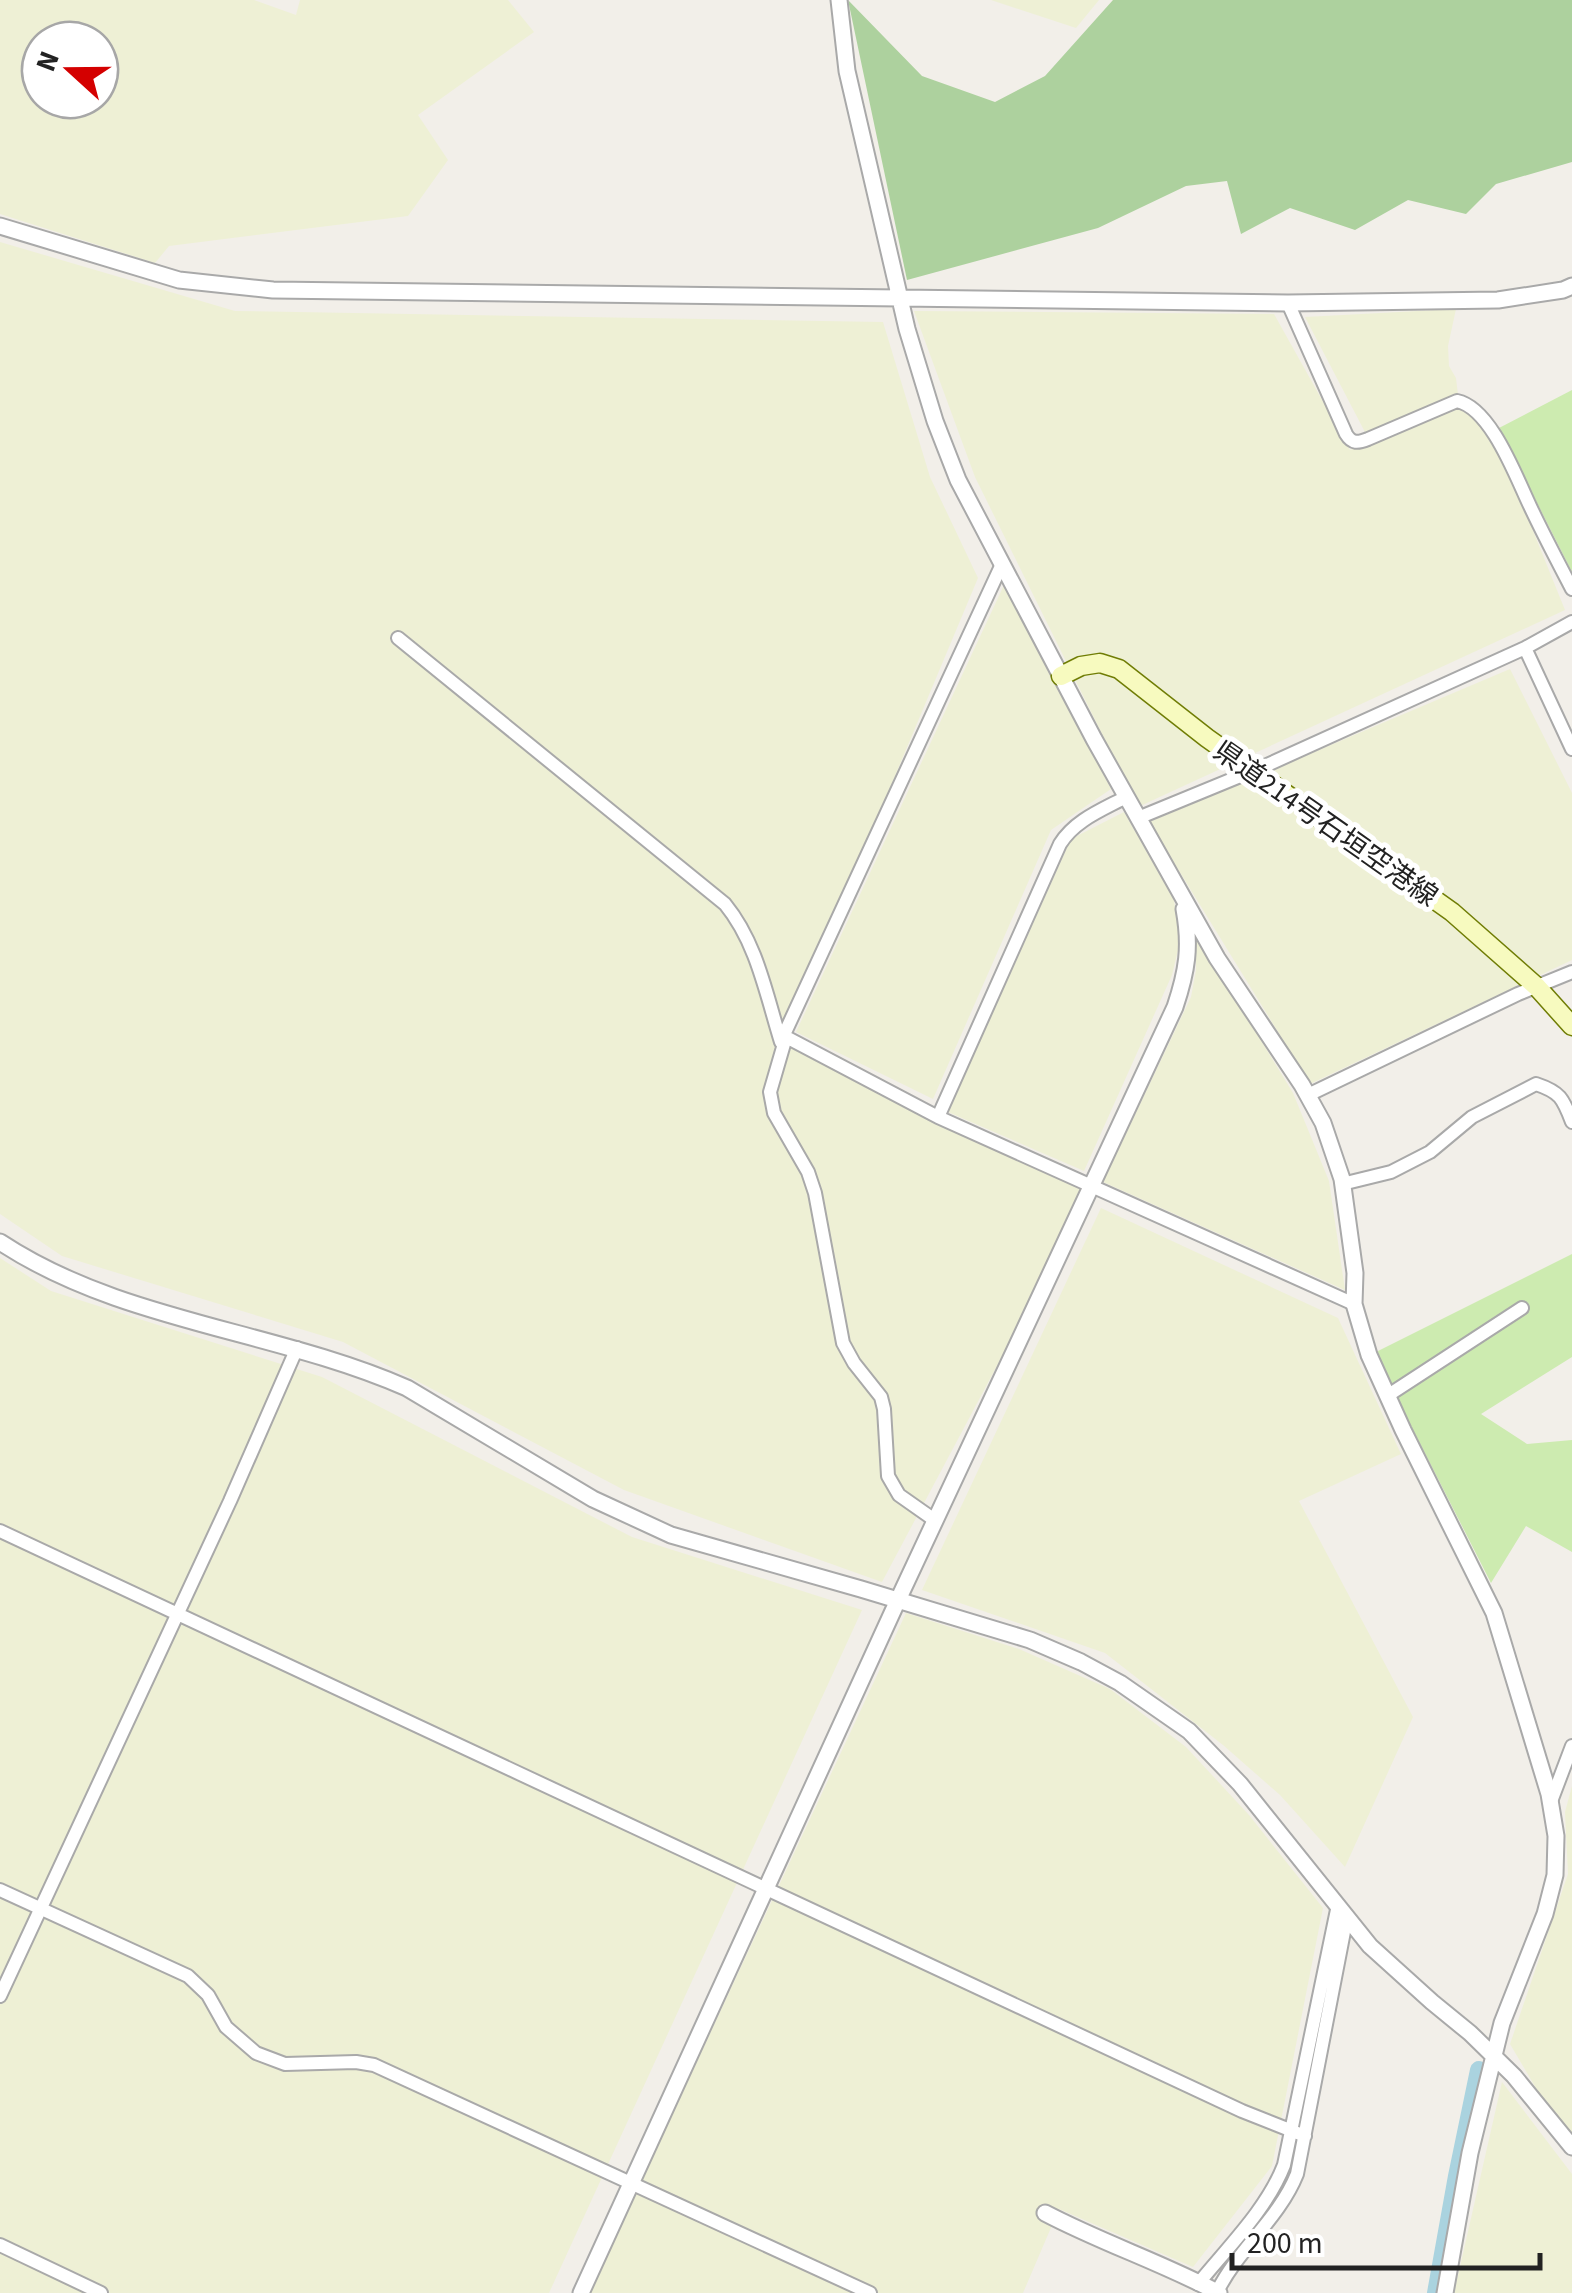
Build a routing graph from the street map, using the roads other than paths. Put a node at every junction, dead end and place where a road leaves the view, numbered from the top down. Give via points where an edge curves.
1 (839, 0) edge
2 (0, 226) edge
3 (1572, 286) edge
4 (901, 300) junction
5 (1288, 304) junction
6 (1002, 564) junction
7 (1572, 590) edge
8 (1572, 622) edge
9 (398, 638) dead end
10 (1525, 648) junction
11 (1061, 676) junction
12 (1572, 749) edge
13 (1252, 770) junction
14 (1126, 797) junction
15 (1138, 818) junction
16 (1182, 896) junction
17 (1572, 972) edge
18 (1537, 987) junction
19 (1572, 1026) edge
20 (783, 1039) junction
21 (1308, 1095) junction
22 (938, 1117) junction
23 (1572, 1122) edge
24 (1342, 1184) junction
25 (1092, 1187) junction
26 (0, 1242) edge
27 (1354, 1304) junction
28 (1522, 1308) dead end
29 (297, 1348) junction
30 (1387, 1396) junction
31 (936, 1521) junction
32 (0, 1531) edge
33 (898, 1600) junction
34 (176, 1615) junction
35 (1572, 1746) edge
36 (1550, 1805) junction
37 (766, 1888) junction
38 (0, 1890) edge
39 (40, 1907) junction
40 (1342, 1911) junction
41 (0, 1996) edge
42 (1494, 2056) junction
43 (1298, 2134) junction
44 (1572, 2147) edge
45 (630, 2183) junction
46 (1046, 2213) dead end
47 (0, 2245) edge
48 (1210, 2290) edge
49 (100, 2293) edge
50 (581, 2293) edge
51 (870, 2293) edge
52 (1444, 2293) edge

1 - 4 street via 847,71
2 - 4 street via 179,280 255,289
3 - 5 street via 1498,300
4 - 5 street
4 - 6 street via 935,421
5 - 7 street via 1353,442 1457,401 1469,404 1513,466
6 - 11 street
6 - 20 street
8 - 10 street
9 - 20 street via 724,904 752,948
10 - 12 street
10 - 13 street
11 - 13 main road, 県道214号石垣空港線 via 1100,663 1118,669
11 - 14 street
13 - 15 street
13 - 18 main road, 県道214号石垣空港線 via 1452,912
14 - 15 street
14 - 22 street via 1068,830
15 - 16 street
16 - 21 street
16 - 25 street via 1189,939 1184,982
17 - 18 street
18 - 19 main road, 県道214号石垣空港線
18 - 21 street
20 - 22 street
20 - 31 street via 770,1092 774,1113 815,1193 844,1342 882,1397 888,1476 899,1495
21 - 24 street
22 - 25 street
23 - 24 street via 1564,1100 1536,1084 1472,1117 1430,1152 1390,1172
24 - 27 street
25 - 27 street
25 - 31 street
26 - 29 street via 105,1294
27 - 30 street
28 - 30 street
29 - 33 street via 407,1388 642,1522
29 - 34 street
30 - 36 street via 1494,1613
31 - 33 street
32 - 34 street
33 - 37 street
33 - 40 street via 1030,1640 1150,1702 1240,1784
34 - 37 street
34 - 39 street
35 - 36 street
36 - 42 street via 1555,1875
37 - 43 street
37 - 45 street
38 - 39 street
39 - 41 street
39 - 45 street via 188,1976 226,2027 256,2053 285,2064 374,2065
40 - 42 street via 1370,1946
40 - 43 street
42 - 44 street
42 - 52 street
43 - 48 street via 1278,2182
43 - 48 street via 1288,2194
45 - 50 street
45 - 51 street
46 - 48 street
47 - 49 street

